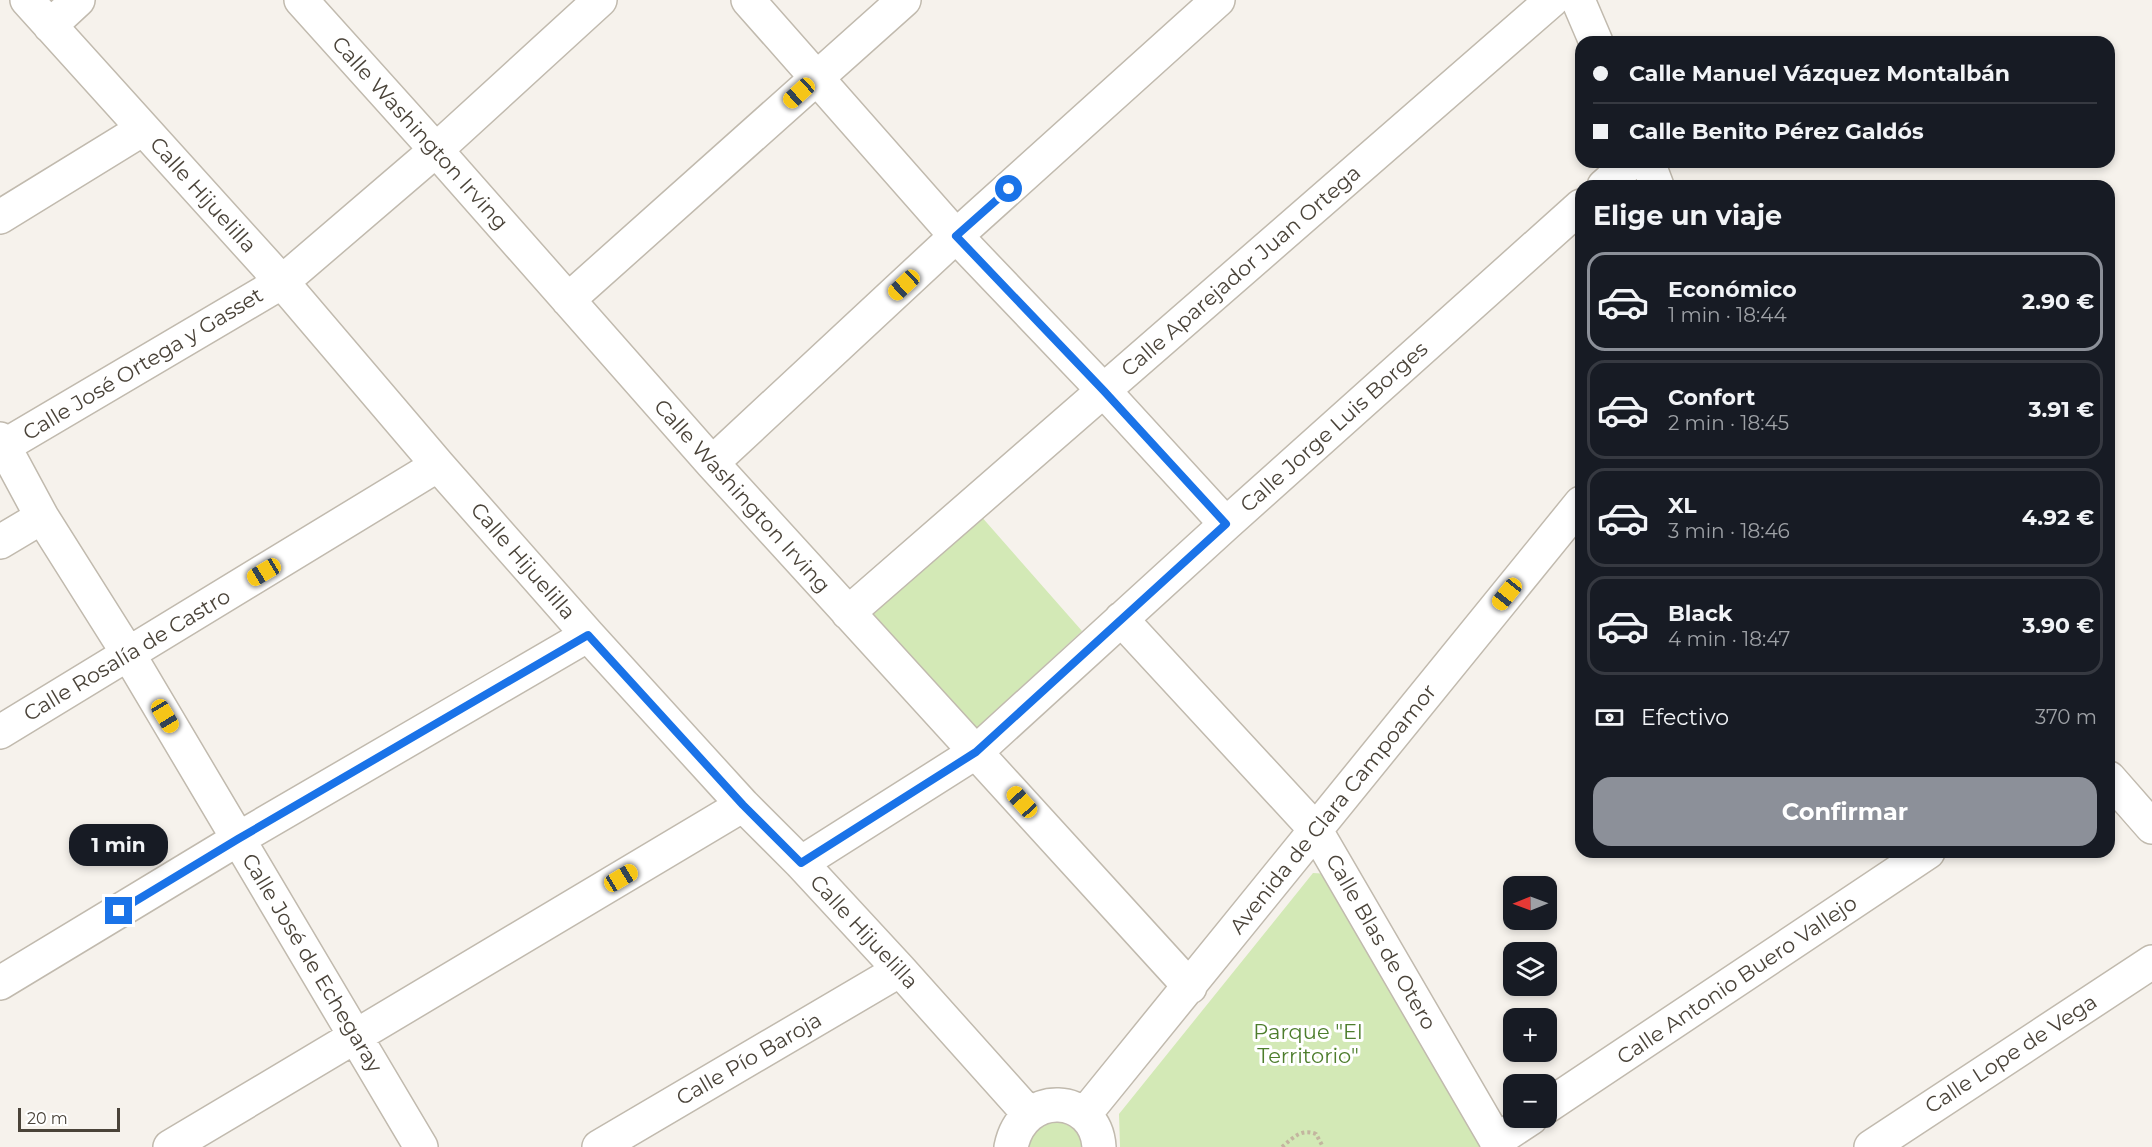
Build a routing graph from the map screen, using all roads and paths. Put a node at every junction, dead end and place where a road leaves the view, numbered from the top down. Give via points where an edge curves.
1 (27, 0) edge
2 (78, 0) edge
3 (301, 0) edge
4 (748, 0) edge
5 (904, 0) edge
6 (1218, 0) edge
7 (1552, 0) edge
8 (1578, 0) edge
9 (581, 6) edge
10 (50, 26) junction
11 (1593, 36) edge
12 (816, 77) junction
13 (143, 129) junction
14 (436, 150) junction
15 (1624, 168) edge
16 (1611, 180) edge
17 (1575, 211) edge
18 (0, 217) edge
19 (956, 236) junction
20 (282, 282) junction
21 (568, 300) junction
22 (1104, 391) junction
23 (2, 443) edge
24 (711, 463) junction
25 (438, 465) junction
26 (1575, 510) edge
27 (42, 517) junction
28 (1226, 524) junction
29 (0, 542) edge
30 (848, 613) junction
31 (1121, 619) junction
32 (588, 635) junction
33 (129, 655) junction
34 (0, 732) edge
35 (976, 752) junction
36 (2115, 785) edge
37 (743, 805) junction
38 (2152, 827) edge
39 (1315, 830) junction
40 (238, 839) junction
41 (1909, 858) edge
42 (801, 863) junction
43 (2152, 962) edge
44 (900, 970) junction
45 (0, 983) edge
46 (1190, 987) junction
47 (355, 1036) junction
48 (1557, 1099) edge
49 (1029, 1113) junction
50 (1084, 1115) junction
51 (1518, 1128) edge
52 (215, 1136) edge
53 (1498, 1144) edge
54 (170, 1147) edge
55 (421, 1147) edge
56 (599, 1147) edge
57 (1011, 1147) edge
58 (1099, 1147) edge
59 (1282, 1147) edge
60 (1323, 1147) edge
61 (1870, 1147) edge

1 - 10 street, Calle Hijuelilla
2 - 10 street
3 - 14 street, Calle Washington Irving
4 - 12 street
5 - 12 street
6 - 19 street
7 - 22 street, Calle Aparejador Juan Ortega
8 - 11 street
9 - 14 street, Calle José Ortega y Gasset
10 - 13 street, Calle Hijuelilla
12 - 19 street
12 - 21 street
13 - 18 street
13 - 20 street, Calle Hijuelilla
14 - 20 street, Calle José Ortega y Gasset
14 - 21 street, Calle Washington Irving
15 - 16 street
17 - 28 street, Calle Jorge Luis Borges
19 - 22 street
19 - 24 street
20 - 23 street, Calle José Ortega y Gasset
20 - 25 street, Calle Hijuelilla
21 - 24 street, Calle Washington Irving
22 - 28 street
22 - 30 street, Calle Aparejador Juan Ortega
23 - 27 street, Calle José de Echegaray
24 - 30 street, Calle Washington Irving
25 - 32 street, Calle Hijuelilla
25 - 33 street, Calle Rosalía de Castro
26 - 39 street, Avenida de Clara Campoamor
27 - 29 street
27 - 33 street, Calle José de Echegaray
28 - 31 street, Calle Jorge Luis Borges
30 - 35 street, Calle Washington Irving
31 - 35 street, Calle Jorge Luis Borges
31 - 39 street, Calle Blas de Otero
32 - 37 street, Calle Hijuelilla
32 - 40 street
33 - 34 street, Calle Rosalía de Castro
33 - 40 street, Calle José de Echegaray
35 - 42 street, Calle Jorge Luis Borges
35 - 46 street, Calle Washington Irving
36 - 38 street
37 - 42 street, Calle Hijuelilla
37 - 47 street
39 - 46 street, Avenida de Clara Campoamor
39 - 53 street, Calle Blas de Otero
40 - 45 street
40 - 47 street, Calle José de Echegaray
41 - 48 street, Calle Antonio Buero Vallejo
42 - 44 street, Calle Hijuelilla
43 - 61 street, Calle Lope de Vega
44 - 49 street, Calle Hijuelilla
44 - 56 street, Calle Pío Baroja
46 - 50 street, Avenida de Clara Campoamor
47 - 52 street
47 - 55 street, Calle José de Echegaray
49 - 50 street via 1057,1104
49 - 57 street via 1014,1134
50 - 58 street via 1094,1125
51 - 53 street
52 - 54 street
59 - 60 path via 1300,1132 1309,1132 1316,1134

